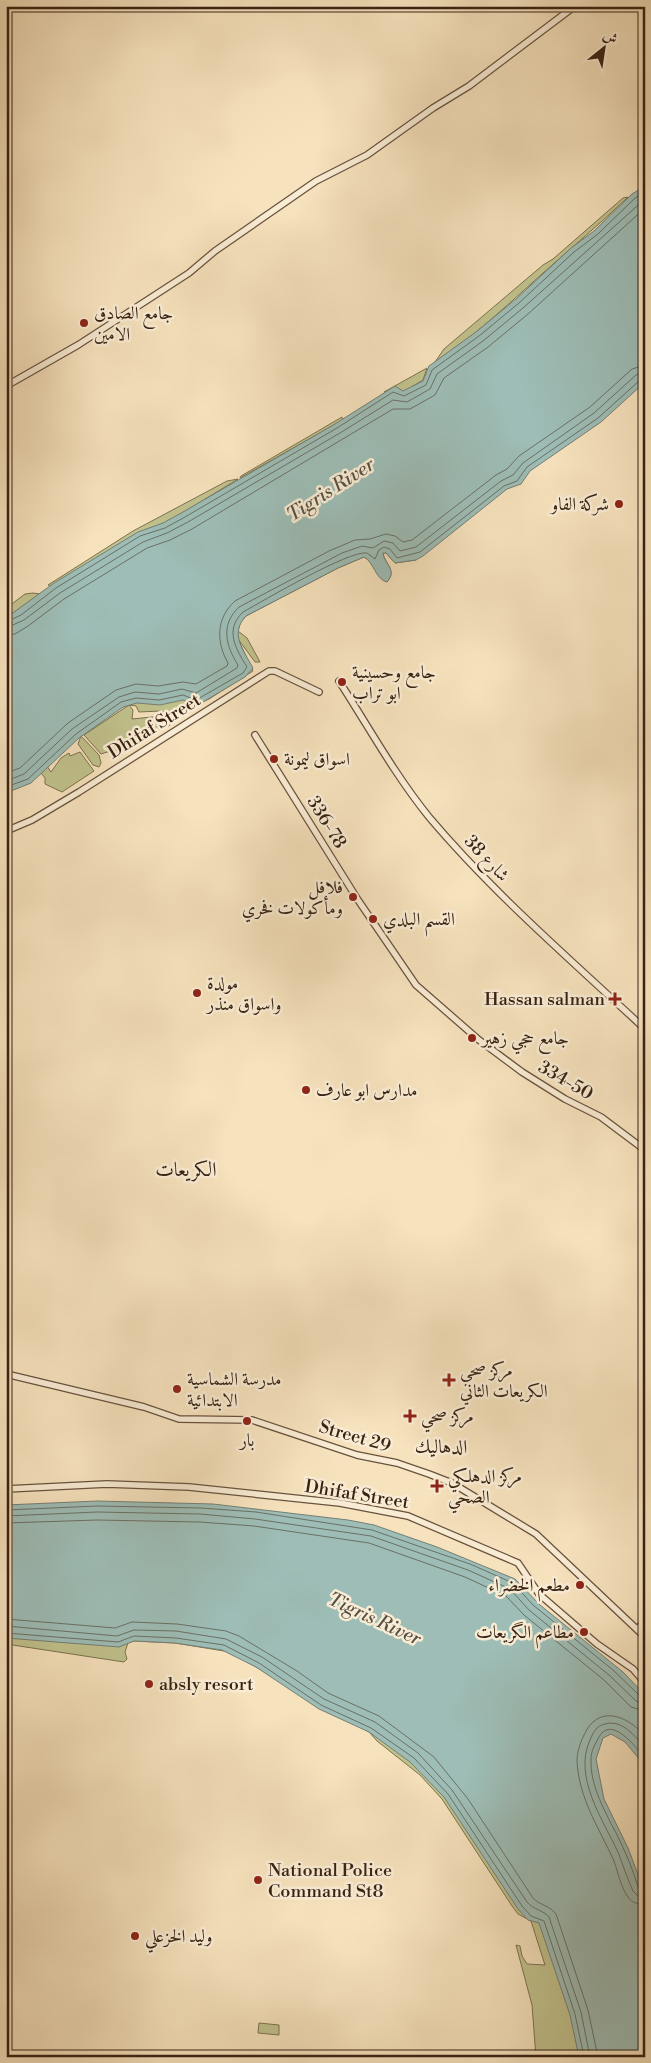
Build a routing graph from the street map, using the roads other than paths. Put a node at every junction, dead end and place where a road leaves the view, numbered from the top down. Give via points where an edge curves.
1 (575, 6) edge
2 (6, 386) edge
3 (339, 681) dead end
4 (318, 692) dead end
5 (255, 735) dead end
6 (6, 831) edge
7 (374, 924) joint
8 (645, 1029) edge
9 (645, 1150) edge
10 (6, 1374) edge
11 (6, 1489) edge
12 (645, 1622) edge
13 (638, 1628) junction
14 (645, 1637) edge
15 (645, 1683) edge

1 - 2 street via 469,86 367,155 316,181 215,251 189,274 78,345
3 - 8 street, شارع 38 via 400,776 451,842 517,911
4 - 6 street, Dhifaf Street via 268,671 79,792 32,820
5 - 7 street, 336-78
7 - 9 street, 334-50 via 416,985 460,1024 522,1072 601,1117
10 - 13 street, Street 29 via 179,1419 252,1420 357,1455 430,1474 536,1534
11 - 15 street, Dhifaf Street via 108,1484 196,1487 340,1503 408,1516 518,1563 539,1594
12 - 13 street
13 - 14 street, Street 29

